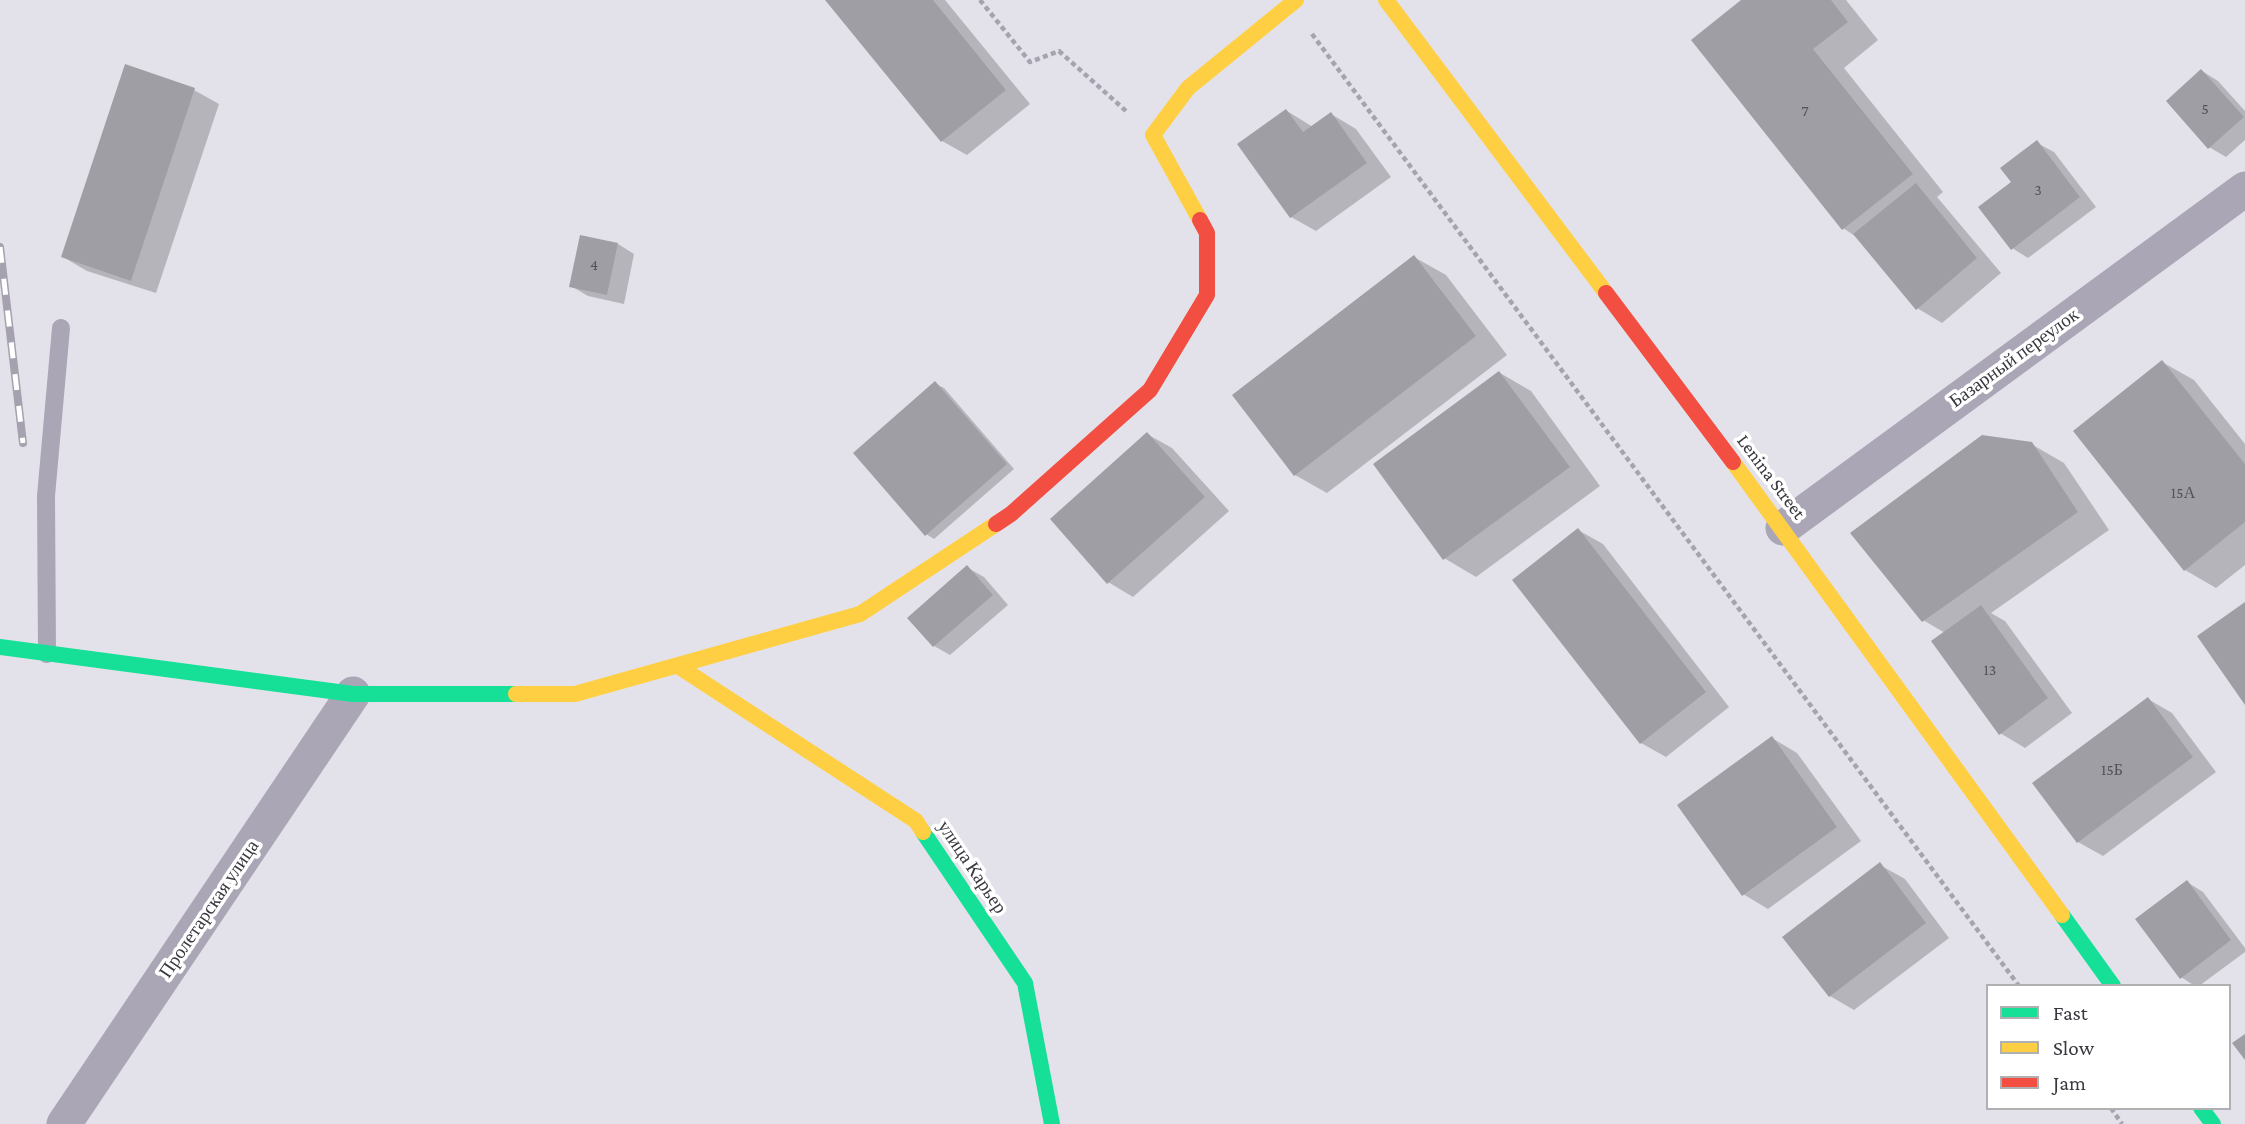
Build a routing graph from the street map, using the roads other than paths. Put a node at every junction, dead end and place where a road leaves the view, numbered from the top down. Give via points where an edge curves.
1 (1386, 0) edge
2 (1294, 2) edge
3 (2245, 189) edge
4 (61, 328) dead end
5 (1783, 528) junction
6 (0, 648) edge
7 (47, 654) junction
8 (678, 666) junction
9 (353, 694) junction
10 (2112, 984) edge
11 (64, 1124) edge
12 (1052, 1124) edge

1 - 5 street, Lenina Street
2 - 8 street via 1188,88 1153,135 1207,233 1207,295 1150,390 1012,514 860,614
3 - 5 street, Базарный переулок
4 - 7 lane via 46,496
5 - 10 street, Lenina Street
6 - 7 street
7 - 9 street
8 - 9 street via 575,694
8 - 12 street, улица Карьер via 916,821 1025,983
9 - 11 street, Пролетарская улица

